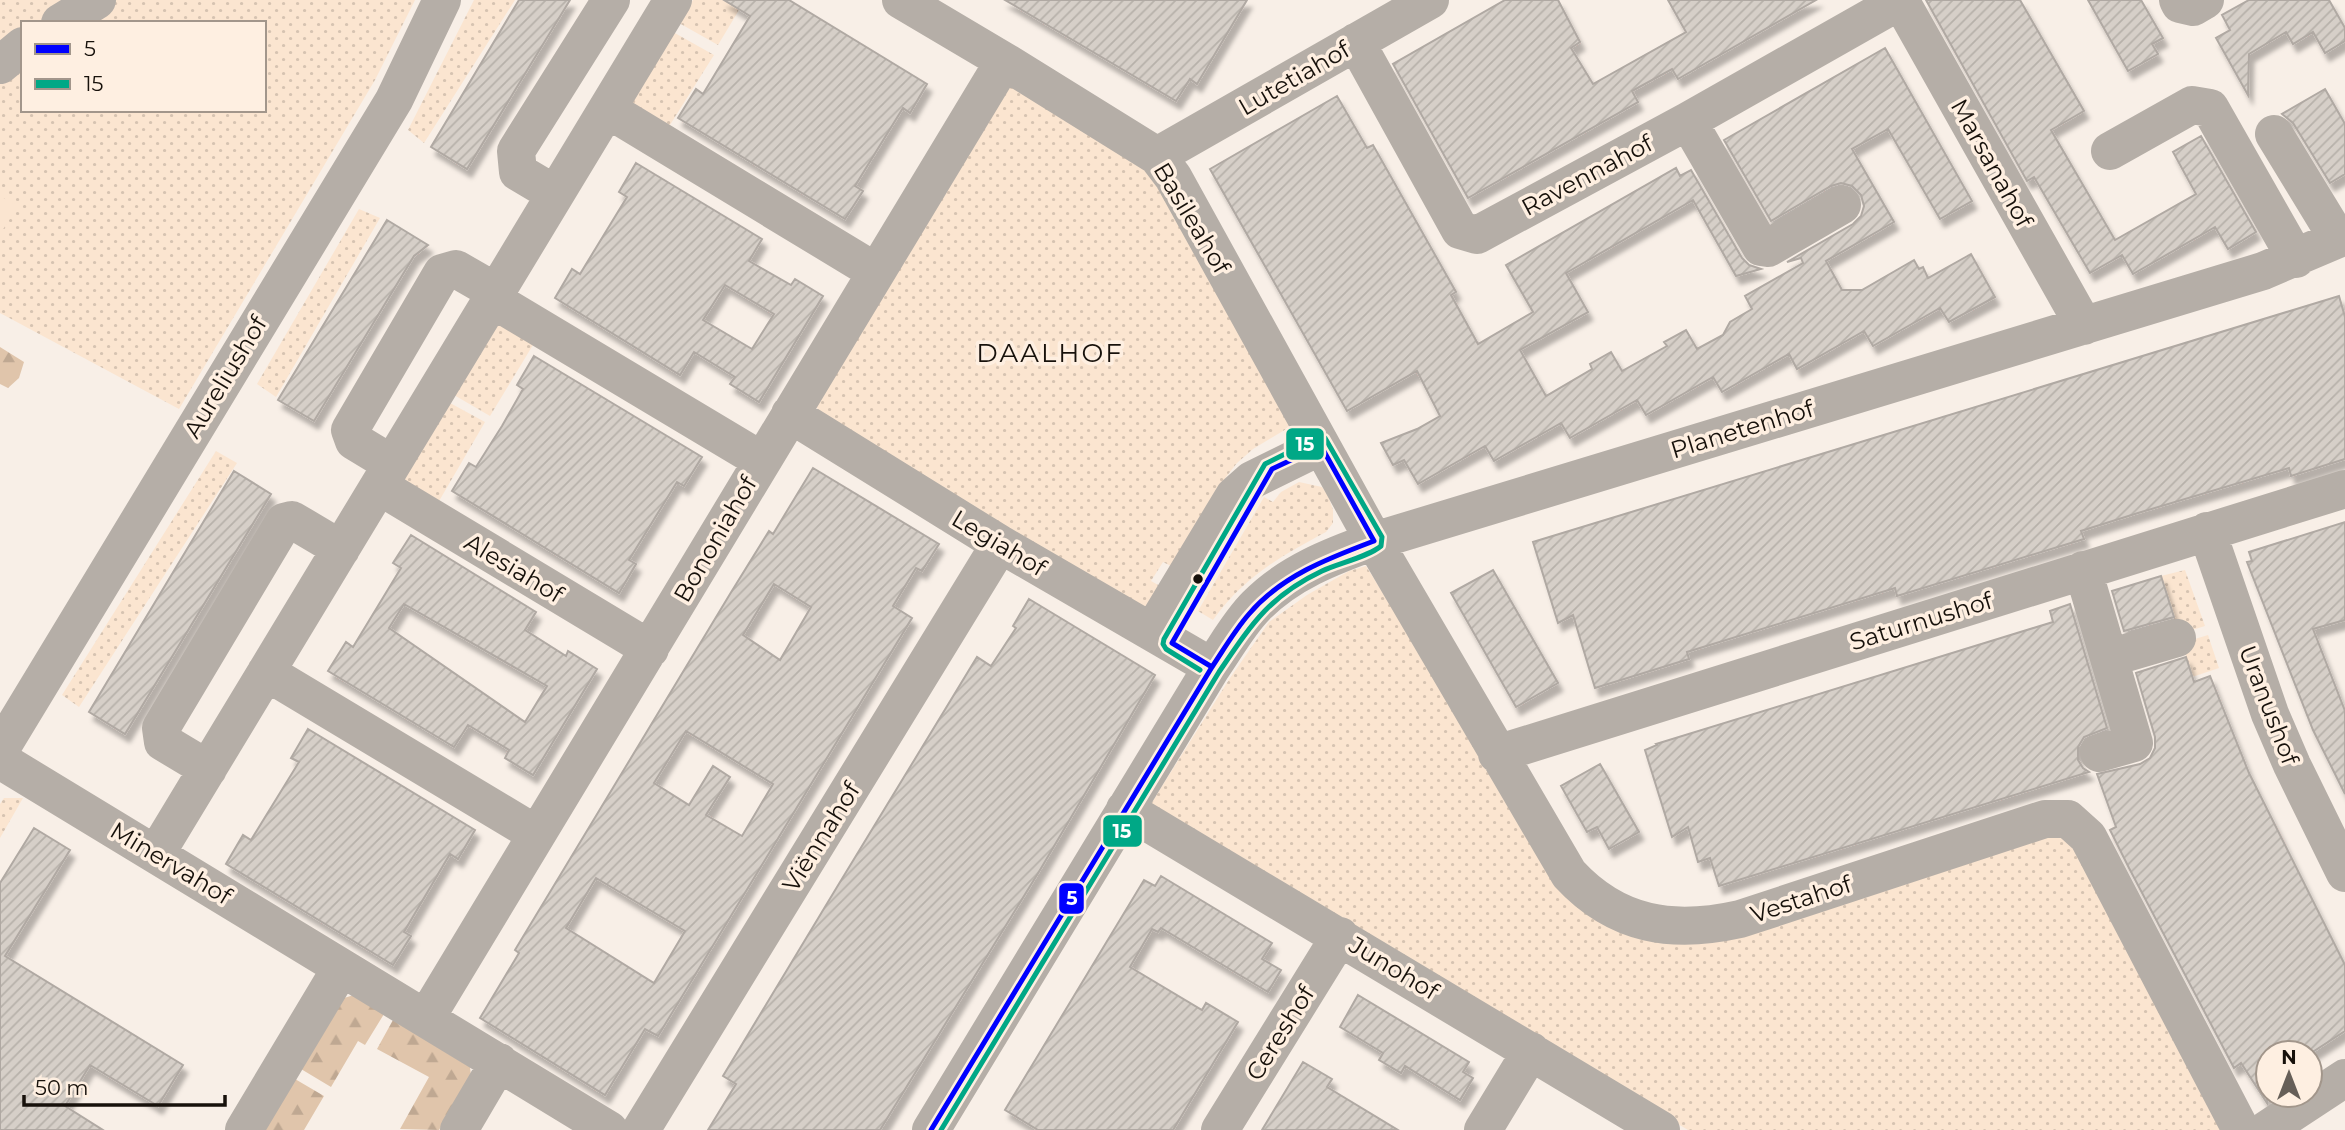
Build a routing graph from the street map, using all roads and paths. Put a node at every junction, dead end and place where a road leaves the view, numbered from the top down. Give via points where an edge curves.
1 (97, 0) edge
2 (442, 0) edge
3 (611, 0) edge
4 (673, 0) edge
5 (901, 0) edge
6 (1900, 1) edge
7 (1401, 6) edge
8 (63, 21) edge
9 (1356, 42) junction
10 (21, 48) edge
11 (1004, 61) junction
12 (0, 65) edge
13 (607, 109) junction
14 (1688, 121) junction
15 (2274, 134) dead end
16 (2110, 151) dead end
17 (1157, 156) junction
18 (555, 194) junction
19 (1842, 205) dead end
20 (2342, 238) edge
21 (2296, 258) junction
22 (876, 272) junction
23 (494, 296) junction
24 (2084, 326) junction
25 (790, 414) junction
26 (1321, 446) junction
27 (761, 460) junction
28 (385, 475) junction
29 (2345, 489) edge
30 (2207, 531) junction
31 (1374, 541) junction
32 (1000, 544) junction
33 (341, 549) junction
34 (2083, 570) junction
35 (1162, 637) junction
36 (2177, 638) dead end
37 (650, 649) junction
38 (2109, 658) junction
39 (1212, 667) junction
40 (266, 672) junction
41 (0, 750) edge
42 (2099, 753) dead end
43 (1497, 754) junction
44 (0, 760) edge
45 (208, 769) junction
46 (1125, 809) junction
47 (536, 834) junction
48 (156, 854) junction
49 (2345, 873) edge
50 (1340, 936) junction
51 (341, 968) junction
52 (426, 1018) junction
53 (1531, 1051) junction
54 (499, 1062) junction
55 (2345, 1079) edge
56 (244, 1130) edge
57 (458, 1130) edge
58 (609, 1130) edge
59 (641, 1130) edge
60 (931, 1130) edge
61 (1220, 1130) edge
62 (1483, 1130) edge
63 (1661, 1130) edge
64 (2241, 1130) edge
65 (2266, 1130) edge

1 - 8 street
2 - 41 street, Aureliushof via 394,100
3 - 18 street via 516,151 518,172
4 - 13 street
5 - 11 street, Basileahof
6 - 14 street, Ravennahof
6 - 24 street, Marsanahof
7 - 9 street, Lutetiahof
9 - 14 street, Ravennahof via 1460,230 1476,235
9 - 17 street, Lutetiahof
10 - 12 street
11 - 17 street, Basileahof
11 - 22 street, Bononiahof
13 - 18 street
13 - 22 street
14 - 19 street via 1761,247 1768,248
15 - 20 street
16 - 21 street via 2192,105 2210,108
17 - 26 street, Basileahof via 1173,177
18 - 23 street
20 - 21 street, Planetenhof
21 - 24 street, Planetenhof
22 - 25 street, Bononiahof
23 - 27 street
23 - 28 street
23 - 28 street, Alesiahof via 456,269 442,273 350,430 354,441
24 - 31 street, Planetenhof
25 - 27 street, Bononiahof
25 - 32 street, Legiahof
26 - 31 street, Basileahof
26 - 35 street via 1272,468
27 - 37 street, Bononiahof
28 - 33 street
28 - 37 street, Alesiahof
29 - 30 street, Saturnushof
30 - 34 street, Saturnushof
30 - 49 street, Uranushof via 2270,714
31 - 39 street, Planetenhof via 1312,566 1264,598
31 - 43 street, Vestahof
32 - 35 street, Legiahof
32 - 59 street, Viënnahof
33 - 40 street
33 - 45 street via 292,520 284,522 161,728 163,742
34 - 38 street
34 - 43 street, Saturnushof
35 - 39 street, Legiahof
36 - 38 street
37 - 47 street, Bononiahof
38 - 42 street via 2134,743
39 - 46 street, Planetenhof
40 - 45 street
40 - 47 street
43 - 64 street, Vestahof via 1569,874 1584,891 1631,918 1653,923 1698,926 1740,919 2045,819 2068,819 2088,837
44 - 48 street, Minervahof
45 - 48 street
46 - 50 street, Junohof
46 - 60 street, Planetenhof
47 - 52 street, Bononiahof
48 - 51 street, Minervahof
50 - 53 street, Junohof
50 - 61 street, Cereshof
51 - 52 street, Minervahof
51 - 56 street
52 - 54 street, Minervahof
53 - 62 street
53 - 63 street, Junohof
54 - 57 street
54 - 58 street, Minervahof
55 - 65 street

